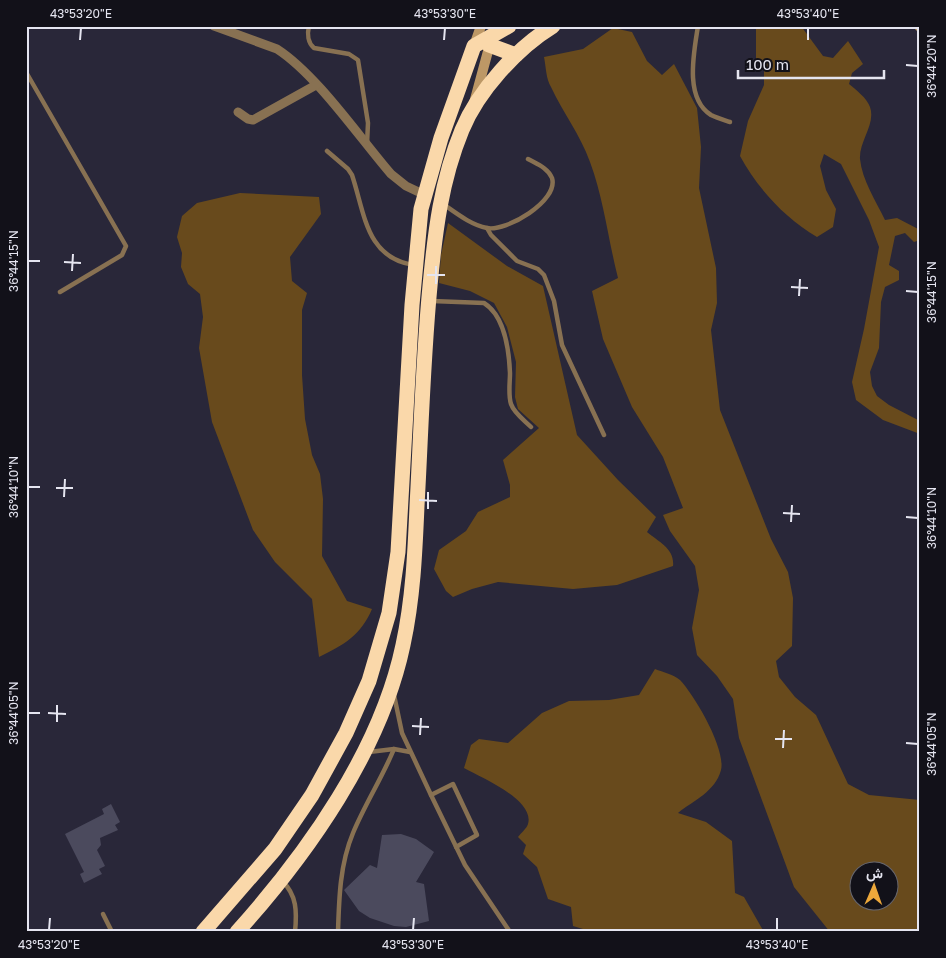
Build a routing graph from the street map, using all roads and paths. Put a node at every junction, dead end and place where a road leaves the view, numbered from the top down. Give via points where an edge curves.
1 (214, 26) edge
2 (309, 26) edge
3 (509, 26) edge
4 (553, 26) edge
5 (698, 26) edge
6 (487, 36) edge
7 (516, 55) junction
8 (26, 72) edge
9 (316, 85) junction
10 (238, 112) dead end
11 (472, 112) junction
12 (730, 122) dead end
13 (367, 145) junction
14 (327, 151) dead end
15 (528, 159) dead end
16 (425, 195) junction
17 (440, 201) junction
18 (487, 228) junction
19 (415, 265) junction
20 (60, 292) dead end
21 (429, 300) junction
22 (530, 427) dead end
23 (604, 435) dead end
24 (394, 681) junction
25 (394, 750) junction
26 (410, 752) junction
27 (363, 753) junction
28 (431, 795) junction
29 (456, 847) junction
30 (279, 879) junction
31 (103, 914) dead end
32 (112, 932) edge
33 (203, 932) edge
34 (237, 932) edge
35 (295, 932) edge
36 (338, 932) edge
37 (510, 932) edge

1 - 9 street via 277,49 297,63
2 - 13 lane via 310,45 314,48 349,54 358,60 368,123
3 - 6 highway
4 - 7 highway
5 - 12 lane via 692,60 694,86 707,111
6 - 7 highway
6 - 11 street
6 - 16 highway via 441,138
7 - 11 highway
8 - 20 lane via 126,246 122,255
9 - 10 street via 253,120
9 - 13 street
11 - 17 highway via 460,137
13 - 16 street via 391,174
14 - 19 lane via 352,175 369,231 380,250 400,263
15 - 18 lane via 543,167 553,181 545,198 530,213 505,227
16 - 19 highway
17 - 18 lane
17 - 21 highway
18 - 23 lane via 517,261 538,269 544,275 554,301 562,345
19 - 33 highway via 395,584 369,681 346,733 312,795 274,849
21 - 22 lane via 477,302 489,306 498,318 510,360 510,401
21 - 24 highway via 411,601
24 - 26 lane via 397,714
24 - 27 highway
25 - 26 lane
25 - 27 lane
25 - 36 lane via 345,856
26 - 28 lane
27 - 30 highway via 326,820
28 - 29 lane
28 - 29 lane via 453,784 477,835
29 - 37 lane via 480,890
30 - 34 highway
30 - 35 lane via 294,895
31 - 32 lane

